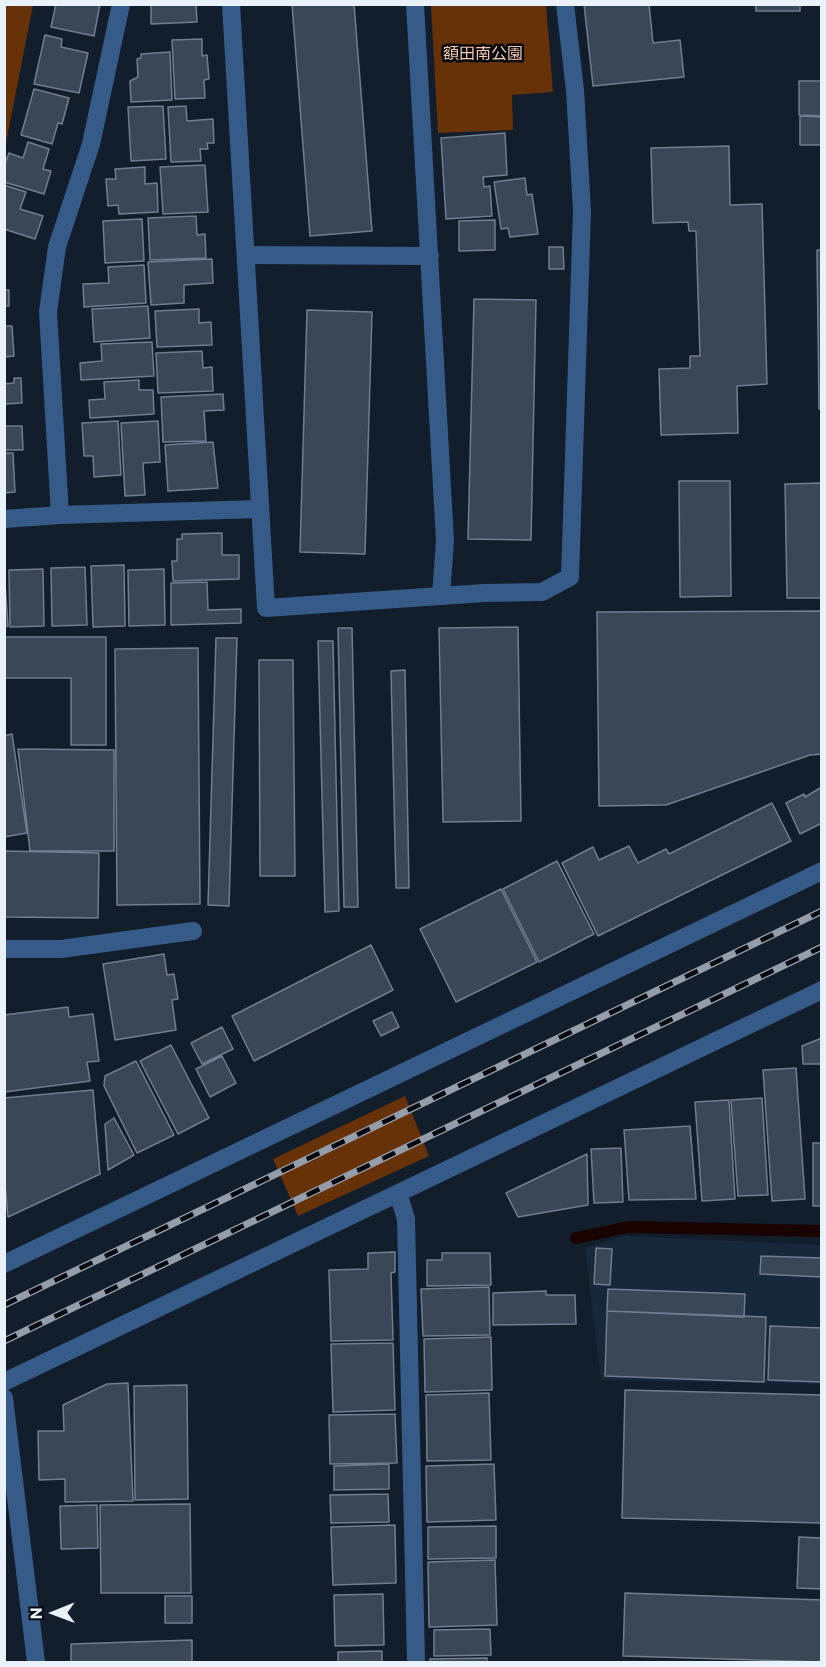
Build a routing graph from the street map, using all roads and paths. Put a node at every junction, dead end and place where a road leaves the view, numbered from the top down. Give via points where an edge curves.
1 (121, 4) edge
2 (231, 4) edge
3 (415, 4) edge
4 (565, 4) edge
5 (246, 255) junction
6 (430, 256) junction
7 (260, 508) junction
8 (60, 515) junction
9 (4, 519) edge
10 (441, 596) junction
11 (822, 871) edge
12 (193, 931) dead end
13 (4, 949) edge
14 (822, 990) edge
15 (398, 1193) junction
16 (4, 1264) edge
17 (4, 1382) edge
18 (4, 1398) edge
19 (36, 1662) edge
20 (416, 1662) edge

1 - 8 street via 91,144 57,247 48,312
2 - 5 street
3 - 6 street
4 - 10 street via 582,211 570,577 542,592
5 - 6 street
5 - 7 street
6 - 10 street via 445,541
7 - 8 street
7 - 10 street via 266,608
8 - 9 street
11 - 16 street
12 - 13 street via 61,949
14 - 15 street
15 - 17 street
15 - 20 street via 406,1219
18 - 19 street

